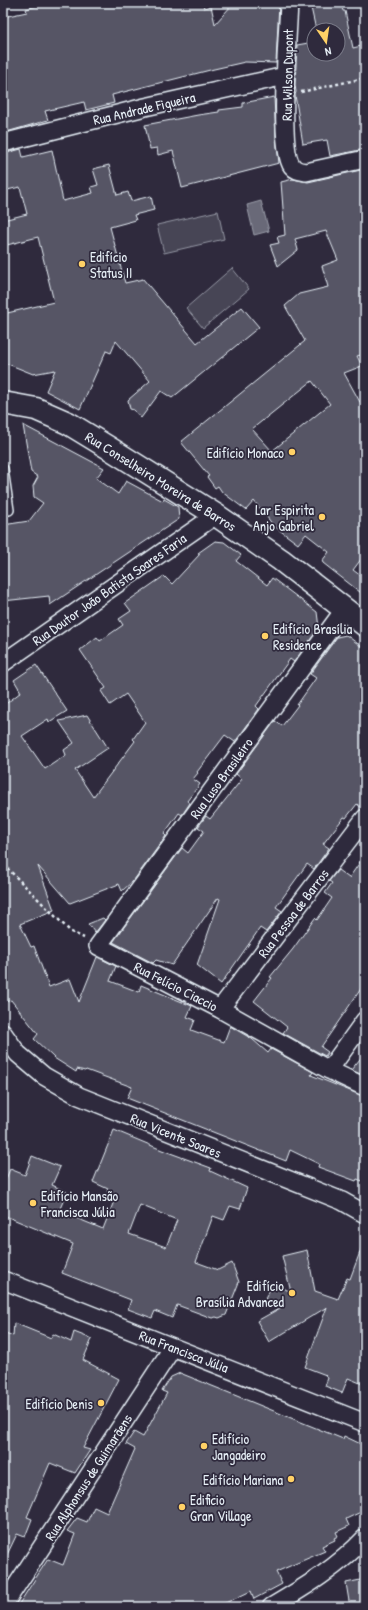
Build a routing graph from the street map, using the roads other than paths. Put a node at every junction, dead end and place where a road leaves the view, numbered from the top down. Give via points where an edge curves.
1 (289, 3) edge
2 (285, 76) junction
3 (3, 143) edge
4 (365, 159) edge
5 (3, 402) edge
6 (3, 469) edge
7 (9, 510) dead end
8 (216, 515) junction
9 (344, 610) junction
10 (365, 625) edge
11 (3, 663) edge
12 (365, 818) edge
13 (98, 946) joint
14 (220, 1009) junction
15 (365, 1020) edge
16 (3, 1033) edge
17 (329, 1070) junction
18 (365, 1087) edge
19 (365, 1214) edge
20 (3, 1280) edge
21 (173, 1347) junction
22 (365, 1422) edge
23 (365, 1538) edge
24 (3, 1606) edge
25 (271, 1607) edge

1 - 2 street, Rua Wilson Dupont
2 - 3 street, Rua Andrade Figueira via 145,107
2 - 4 street, Rua Wilson Dupont via 287,146 291,165 306,172
5 - 8 main road, Rua Conselheiro Moreira de Barros via 36,409 68,423
6 - 7 lane
8 - 9 main road, Rua Conselheiro Moreira de Barros via 281,560
8 - 11 street, Rua Doutor João Batista Soares Faria
9 - 10 main road, Rua Conselheiro Moreira de Barros
9 - 13 street, Rua Luso Brasileiro
12 - 14 street, Rua Pessoa de Barros
13 - 14 street, Rua Felício Ciaccio
14 - 17 street, Rua Felício Ciaccio
15 - 17 street
16 - 19 street, Rua Vicente Soares via 18,1054 44,1076 79,1096 342,1201
17 - 18 street, Rua Felício Ciaccio
20 - 21 street, Rua Francisca Júlia
21 - 22 street, Rua Francisca Júlia
21 - 24 street, Rua Alphonsus de Guimarãens
23 - 25 street via 351,1553 319,1578

